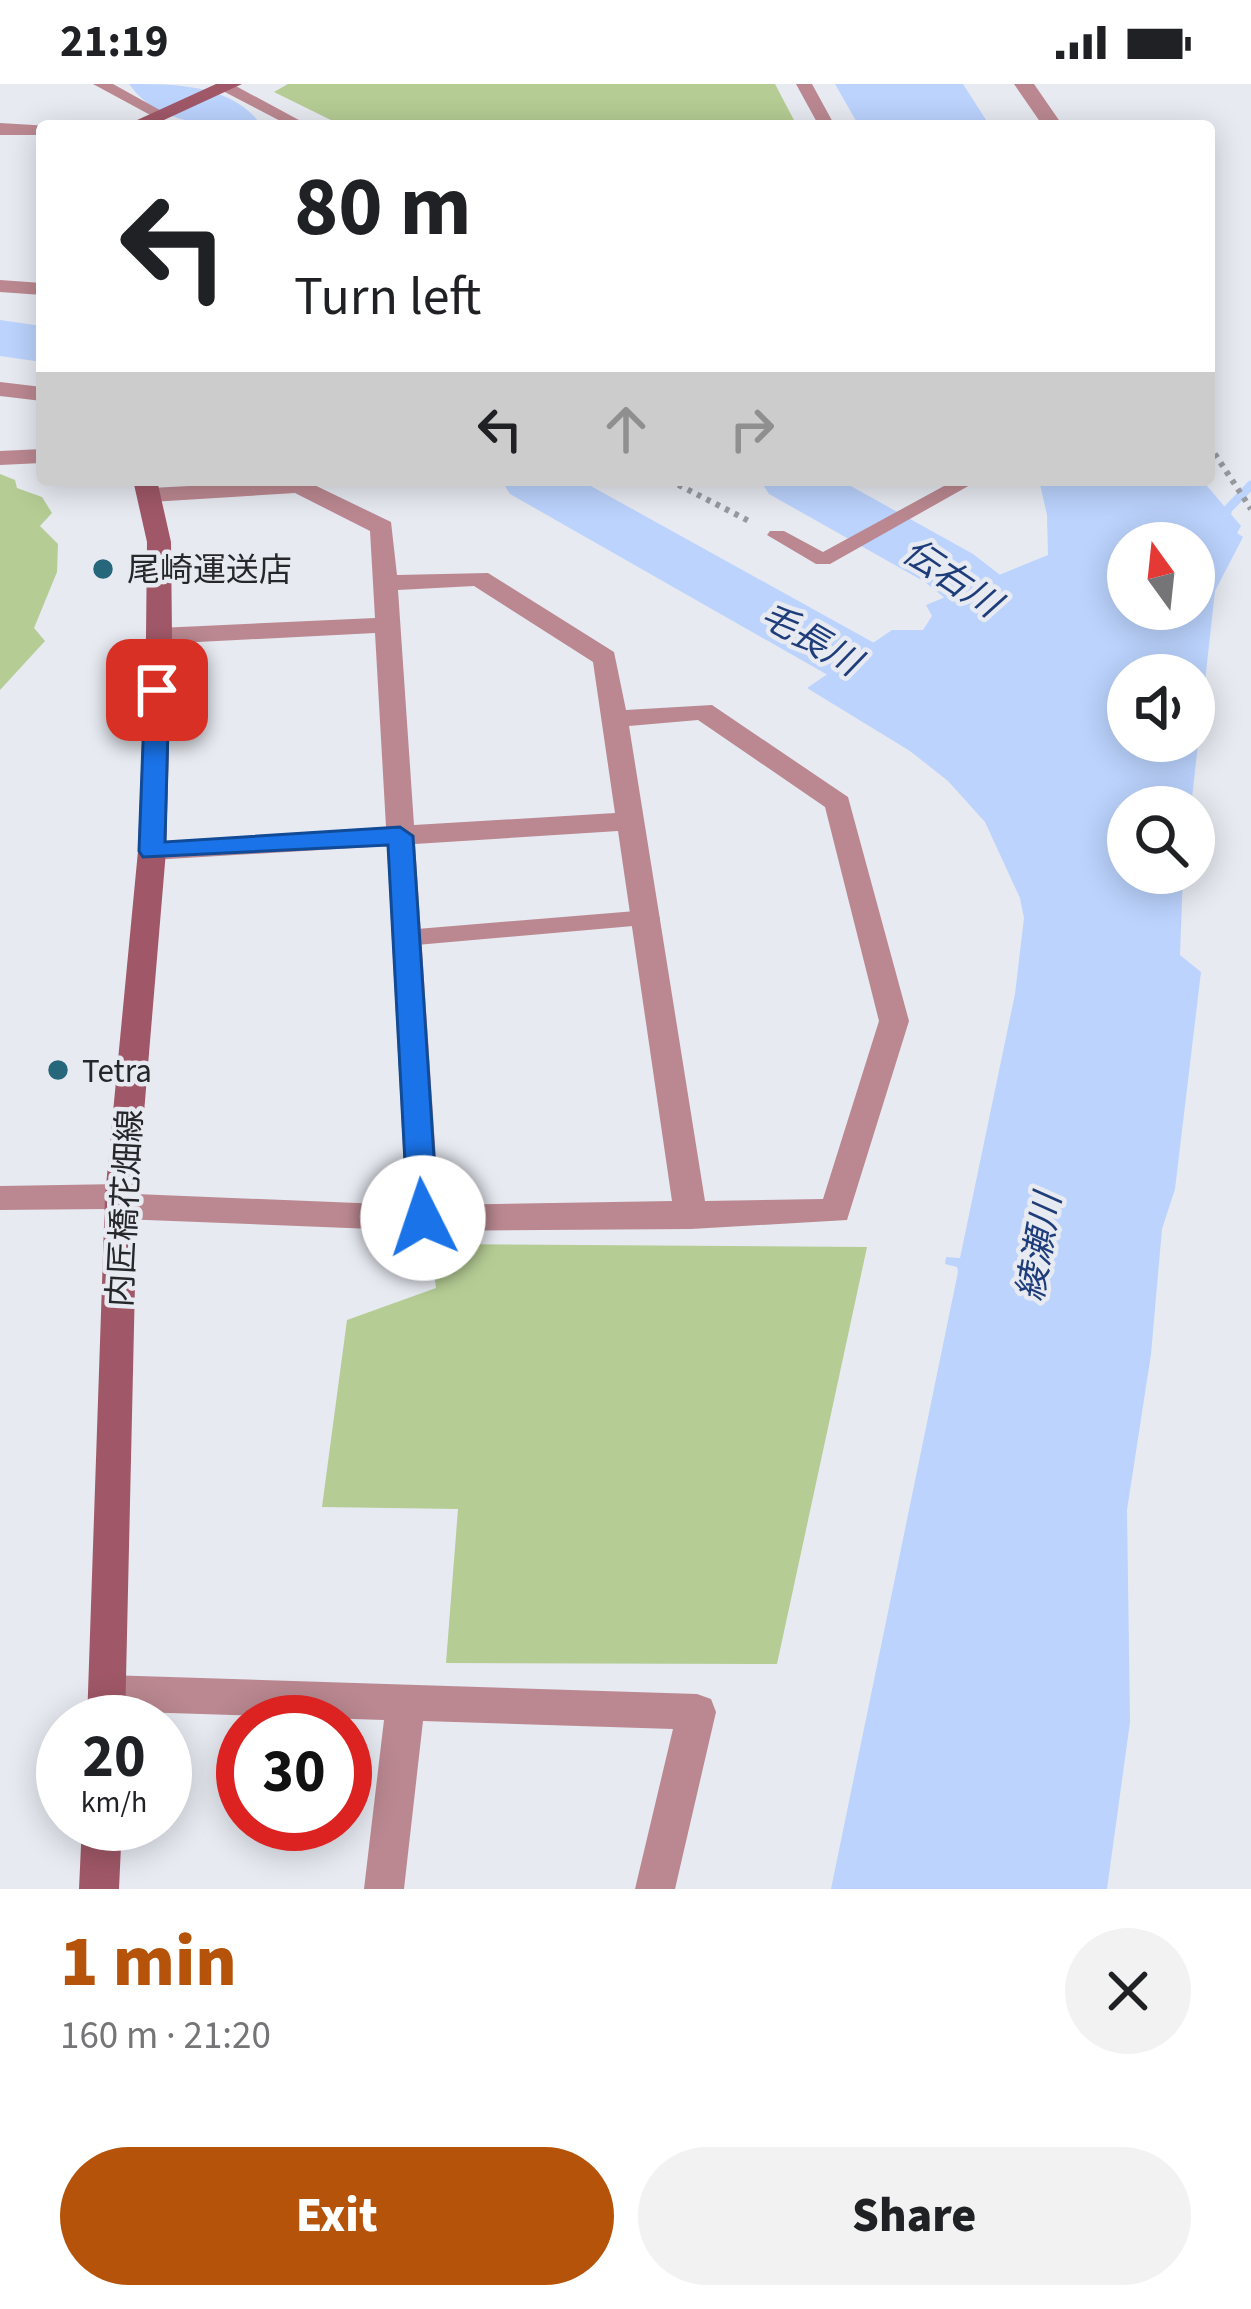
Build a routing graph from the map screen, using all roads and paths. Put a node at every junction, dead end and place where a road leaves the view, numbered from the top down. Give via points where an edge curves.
1 (101, 84) edge
2 (804, 84) edge
3 (1024, 84) edge
4 (225, 87) edge
5 (161, 113) junction
6 (146, 120) edge
7 (290, 120) edge
8 (824, 120) edge
9 (1049, 120) edge
10 (0, 129) edge
11 (36, 129) edge
12 (0, 286) edge
13 (36, 289) edge
14 (0, 389) edge
15 (36, 393) edge
16 (1215, 455) edge
17 (36, 457) edge
18 (0, 458) edge
19 (681, 486) edge
20 (958, 486) edge
21 (148, 488) edge
22 (1251, 509) edge
23 (777, 535) joint
24 (387, 583) junction
25 (389, 625) junction
26 (159, 636) junction
27 (615, 719) junction
28 (628, 821) junction
29 (400, 836) junction
30 (152, 851) junction
31 (648, 918) junction
32 (405, 938) junction
33 (0, 1198) edge
34 (121, 1201) junction
35 (692, 1216) junction
36 (423, 1218) junction
37 (107, 1695) edge
38 (406, 1700) junction
39 (192, 1705) edge
40 (101, 1851) edge
41 (99, 1889) edge
42 (384, 1889) edge
43 (655, 1889) edge

1 - 5 lane
2 - 8 lane
3 - 9 street
4 - 5 main road
4 - 7 lane
5 - 6 main road
10 - 11 street
12 - 13 street
14 - 15 street
16 - 22 path
17 - 18 street
19 - 23 path
20 - 23 lane via 823,560
21 - 24 street via 299,486 382,527
21 - 26 main road, 内匠橋花畑線 via 159,542
24 - 25 street
24 - 27 street via 478,578 605,658
25 - 26 street
25 - 29 street
26 - 30 main road, 内匠橋花畑線
27 - 28 street
27 - 35 street via 703,711 838,803 894,1021 835,1211
28 - 29 street
28 - 31 street
29 - 30 street
29 - 32 street
30 - 34 main road, 内匠橋花畑線
31 - 32 lane
31 - 35 street
32 - 36 street
33 - 34 street
34 - 36 street
34 - 37 main road, 内匠橋花畑線
35 - 36 street
38 - 39 street
38 - 42 street
38 - 43 street via 697,1712
40 - 41 main road

